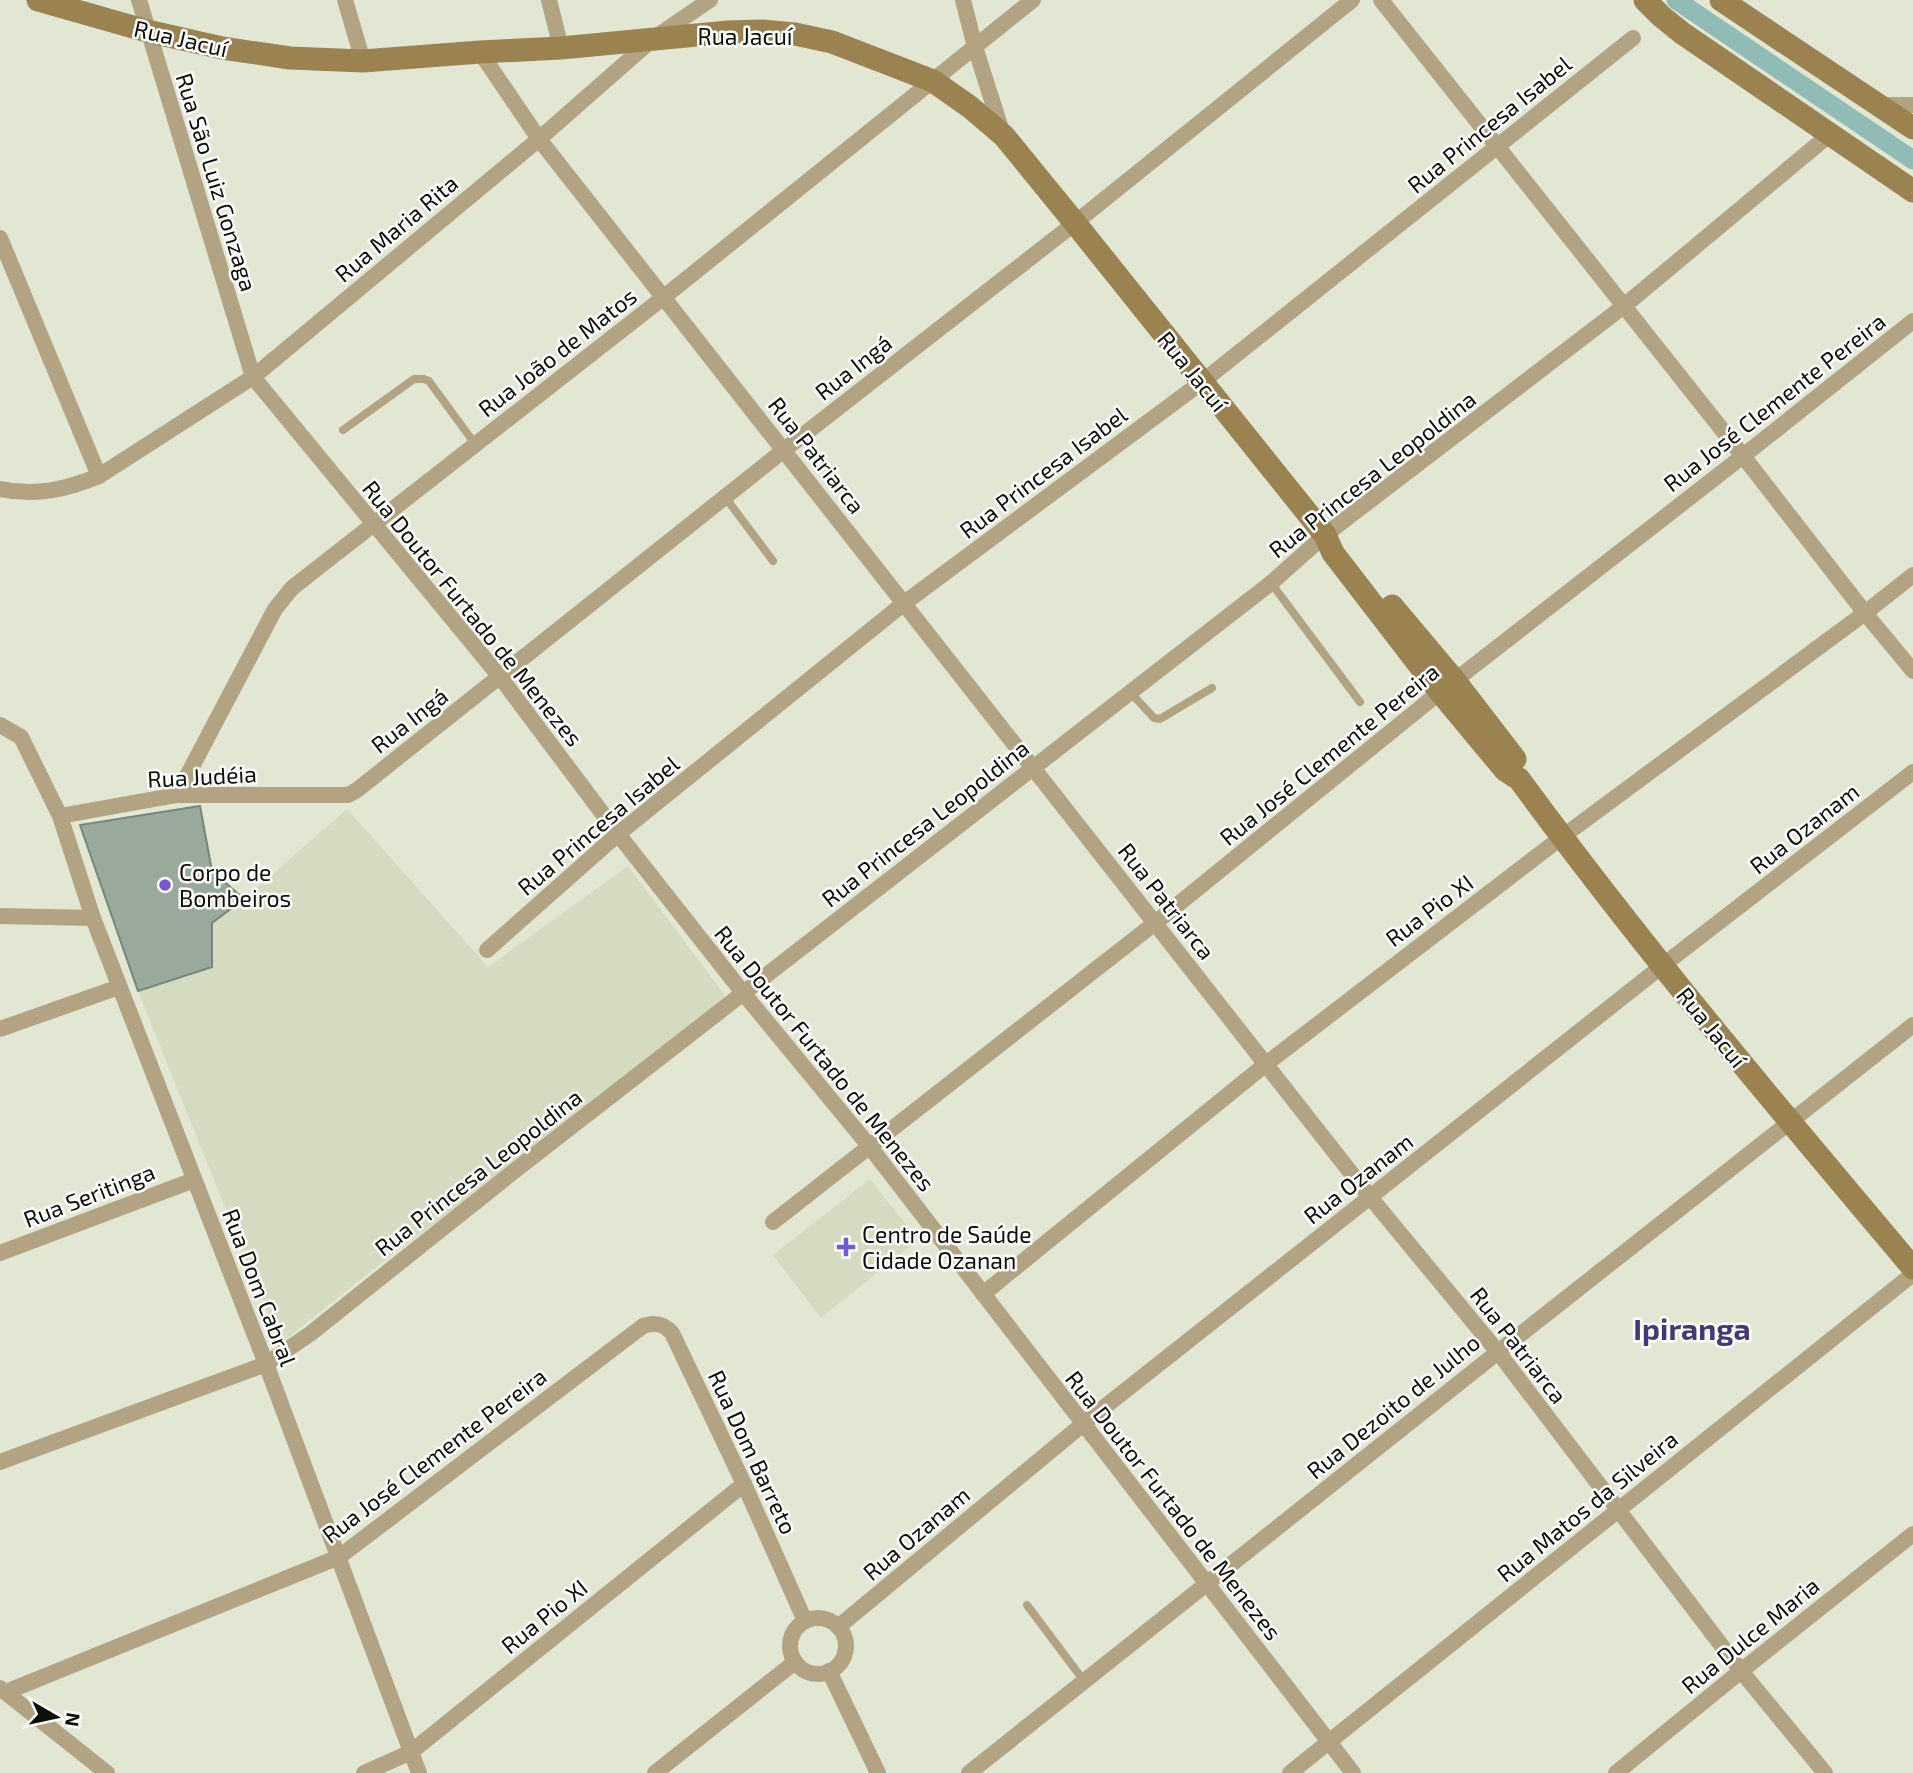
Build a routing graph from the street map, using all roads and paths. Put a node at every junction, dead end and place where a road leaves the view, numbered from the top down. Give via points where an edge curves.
1 (38, 0) edge
2 (139, 0) edge
3 (345, 0) edge
4 (549, 0) edge
5 (710, 0) edge
6 (962, 0) edge
7 (1033, 0) edge
8 (1352, 0) edge
9 (1381, 0) edge
10 (1645, 0) edge
11 (1721, 0) edge
12 (147, 31) junction
13 (654, 38) junction
14 (1633, 38) dead end
15 (975, 47) junction
16 (561, 48) junction
17 (480, 52) junction
18 (363, 61) junction
19 (933, 80) junction
20 (1878, 105) junction
21 (1913, 105) edge
22 (1913, 128) edge
23 (1829, 135) junction
24 (1004, 136) junction
25 (539, 139) junction
26 (1497, 147) junction
27 (1913, 191) edge
28 (1075, 223) junction
29 (0, 238) edge
30 (664, 297) junction
31 (1624, 306) junction
32 (1913, 321) edge
33 (253, 377) junction
34 (1202, 382) junction
35 (343, 429) dead end
36 (475, 444) junction
37 (784, 450) junction
38 (1743, 456) junction
39 (99, 476) junction
40 (0, 489) edge
41 (724, 497) junction
42 (373, 524) junction
43 (1325, 535) junction
44 (773, 561) dead end
45 (1913, 575) edge
46 (1271, 583) junction
47 (903, 604) junction
48 (1865, 613) junction
49 (1913, 671) edge
50 (500, 677) junction
51 (1448, 686) junction
52 (1212, 688) dead end
53 (1130, 691) junction
54 (1360, 702) dead end
55 (0, 724) edge
56 (1033, 767) junction
57 (1913, 772) edge
58 (177, 795) junction
59 (348, 795) joint
60 (60, 817) junction
61 (618, 834) junction
62 (1562, 837) junction
63 (0, 916) edge
64 (93, 918) junction
65 (1155, 923) junction
66 (487, 950) dead end
67 (1662, 966) junction
68 (119, 986) junction
69 (744, 994) junction
70 (1913, 1025) edge
71 (0, 1029) edge
72 (1266, 1064) junction
73 (1790, 1122) junction
74 (870, 1147) junction
75 (194, 1180) junction
76 (1370, 1198) junction
77 (773, 1222) dead end
78 (0, 1253) edge
79 (1913, 1268) edge
80 (1913, 1274) edge
81 (983, 1294) junction
82 (643, 1326) joint
83 (1498, 1352) junction
84 (266, 1364) junction
85 (1083, 1424) junction
86 (0, 1462) edge
87 (744, 1484) junction
88 (1619, 1510) junction
89 (1913, 1534) edge
90 (339, 1557) junction
91 (1207, 1583) junction
92 (1027, 1605) dead end
93 (805, 1621) junction
94 (838, 1627) junction
95 (795, 1662) junction
96 (829, 1671) junction
97 (1741, 1671) junction
98 (1084, 1681) junction
99 (3, 1690) edge
100 (1328, 1742) junction
101 (411, 1752) junction
102 (107, 1773) edge
103 (365, 1773) edge
104 (419, 1773) edge
105 (655, 1773) edge
106 (878, 1773) edge
107 (969, 1773) edge
108 (1290, 1773) edge
109 (1353, 1773) edge
110 (1616, 1773) edge
111 (1825, 1773) edge

1 - 12 main road, Rua Jacuí
2 - 12 street, Rua São Luiz Gonzaga
3 - 18 street
4 - 16 street
5 - 13 street, Rua Maria Rita
6 - 15 street
7 - 15 street, Rua João de Matos
8 - 28 street, Rua Ingá
9 - 26 street
10 - 23 main road via 1682,33
11 - 20 main road
12 - 18 main road, Rua Jacuí via 276,56
12 - 33 street, Rua São Luiz Gonzaga
13 - 16 main road, Rua Jacuí
13 - 19 main road, Rua Jacuí via 728,32 795,34 832,42
13 - 25 street, Rua Maria Rita
14 - 26 street, Rua Princesa Isabel
15 - 19 street, Rua João de Matos
15 - 24 street
16 - 17 main road, Rua Jacuí
17 - 18 main road, Rua Jacuí
17 - 25 street, Rua Patriarca
19 - 24 main road, Rua Jacuí
19 - 30 street, Rua João de Matos
20 - 21 street
20 - 22 main road
23 - 27 main road
23 - 31 street, Rua Princesa Leopoldina
24 - 28 main road, Rua Jacuí
25 - 30 street, Rua Patriarca
25 - 33 street, Rua Maria Rita
26 - 31 street
26 - 34 street, Rua Princesa Isabel
28 - 34 main road, Rua Jacuí
28 - 37 street, Rua Ingá
29 - 39 street
30 - 36 street, Rua João de Matos
30 - 37 street, Rua Patriarca
31 - 38 street
31 - 43 street, Rua Princesa Leopoldina
32 - 38 street, Rua José Clemente Pereira
33 - 39 street, Rua Maria Rita
33 - 42 street, Rua Doutor Furtado de Menezes
34 - 43 main road, Rua Jacuí
34 - 47 street, Rua Princesa Isabel
35 - 36 lane via 414,379 424,379
36 - 42 street, Rua João de Matos
37 - 41 street, Rua Ingá
37 - 47 street, Rua Patriarca
38 - 48 street
38 - 51 street, Rua José Clemente Pereira
39 - 40 street, Rua Maria Rita via 48,491
41 - 44 lane
41 - 50 street, Rua Ingá
42 - 50 street, Rua Doutor Furtado de Menezes
42 - 58 street, Rua João de Matos via 292,588 275,609
43 - 46 street, Rua Princesa Leopoldina
43 - 51 main road, Rua Jacuí via 1343,547
45 - 48 street, Rua Pio XI
46 - 53 street, Rua Princesa Leopoldina
46 - 54 lane
47 - 56 street, Rua Patriarca
47 - 61 street, Rua Princesa Isabel
48 - 49 street
48 - 62 street, Rua Pio XI
50 - 59 street, Rua Ingá
50 - 61 street, Rua Doutor Furtado de Menezes
51 - 62 main road, Rua Jacuí via 1517,762 1519,779
51 - 65 street, Rua José Clemente Pereira
52 - 53 lane via 1160,719
53 - 56 street, Rua Princesa Leopoldina
55 - 60 street, Rua Dom Cabral via 21,737
56 - 65 street, Rua Patriarca
56 - 69 street, Rua Princesa Leopoldina
57 - 67 street, Rua Ozanam
58 - 59 street, Rua Judéia
58 - 60 street, Rua Judéia
60 - 64 street, Rua Dom Cabral
61 - 66 street, Rua Princesa Isabel
61 - 69 street, Rua Doutor Furtado de Menezes
62 - 67 main road, Rua Jacuí
62 - 72 street, Rua Pio XI
63 - 64 street
64 - 68 street, Rua Dom Cabral
65 - 72 street, Rua Patriarca
65 - 74 street, Rua José Clemente Pereira
67 - 73 main road, Rua Jacuí
67 - 76 street, Rua Ozanam
68 - 71 street
68 - 75 street, Rua Dom Cabral
69 - 74 street, Rua Doutor Furtado de Menezes
69 - 84 street, Rua Princesa Leopoldina
70 - 73 street, Rua Dezoito de Julho
72 - 76 street, Rua Patriarca
72 - 81 street, Rua Pio XI
73 - 79 main road, Rua Jacuí
73 - 83 street, Rua Dezoito de Julho
74 - 77 street, Rua José Clemente Pereira
74 - 81 street, Rua Doutor Furtado de Menezes
75 - 78 street, Rua Seritinga
75 - 84 street, Rua Dom Cabral
76 - 83 street, Rua Patriarca
76 - 85 street, Rua Ozanam
80 - 88 street, Rua Matos da Silveira
81 - 85 street, Rua Doutor Furtado de Menezes
82 - 87 street, Rua Dom Barreto via 659,1324 672,1333
82 - 90 street, Rua José Clemente Pereira
83 - 88 street, Rua Patriarca
83 - 91 street, Rua Dezoito de Julho
84 - 86 street, Rua Princesa Leopoldina
84 - 90 street, Rua Dom Cabral
85 - 91 street, Rua Doutor Furtado de Menezes
85 - 94 street, Rua Ozanam
87 - 93 street, Rua Dom Barreto
87 - 101 street, Rua Pio XI
88 - 97 street, Rua Patriarca
88 - 100 street, Rua Matos da Silveira
89 - 97 street, Rua Dulce Maria
90 - 99 street, Rua José Clemente Pereira
90 - 101 street, Rua Dom Cabral
91 - 98 street, Rua Dezoito de Julho
91 - 100 street, Rua Doutor Furtado de Menezes
92 - 98 lane
93 - 94 street via 823,1618
93 - 95 street via 792,1634
94 - 96 street via 845,1652
95 - 96 street via 810,1673
95 - 105 street
96 - 106 street
97 - 110 street, Rua Dulce Maria
97 - 111 street, Rua Patriarca
98 - 107 street, Rua Dezoito de Julho
99 - 102 street
100 - 108 street, Rua Matos da Silveira
100 - 109 street, Rua Doutor Furtado de Menezes
101 - 103 street, Rua Pio XI
101 - 104 street, Rua Dom Cabral

